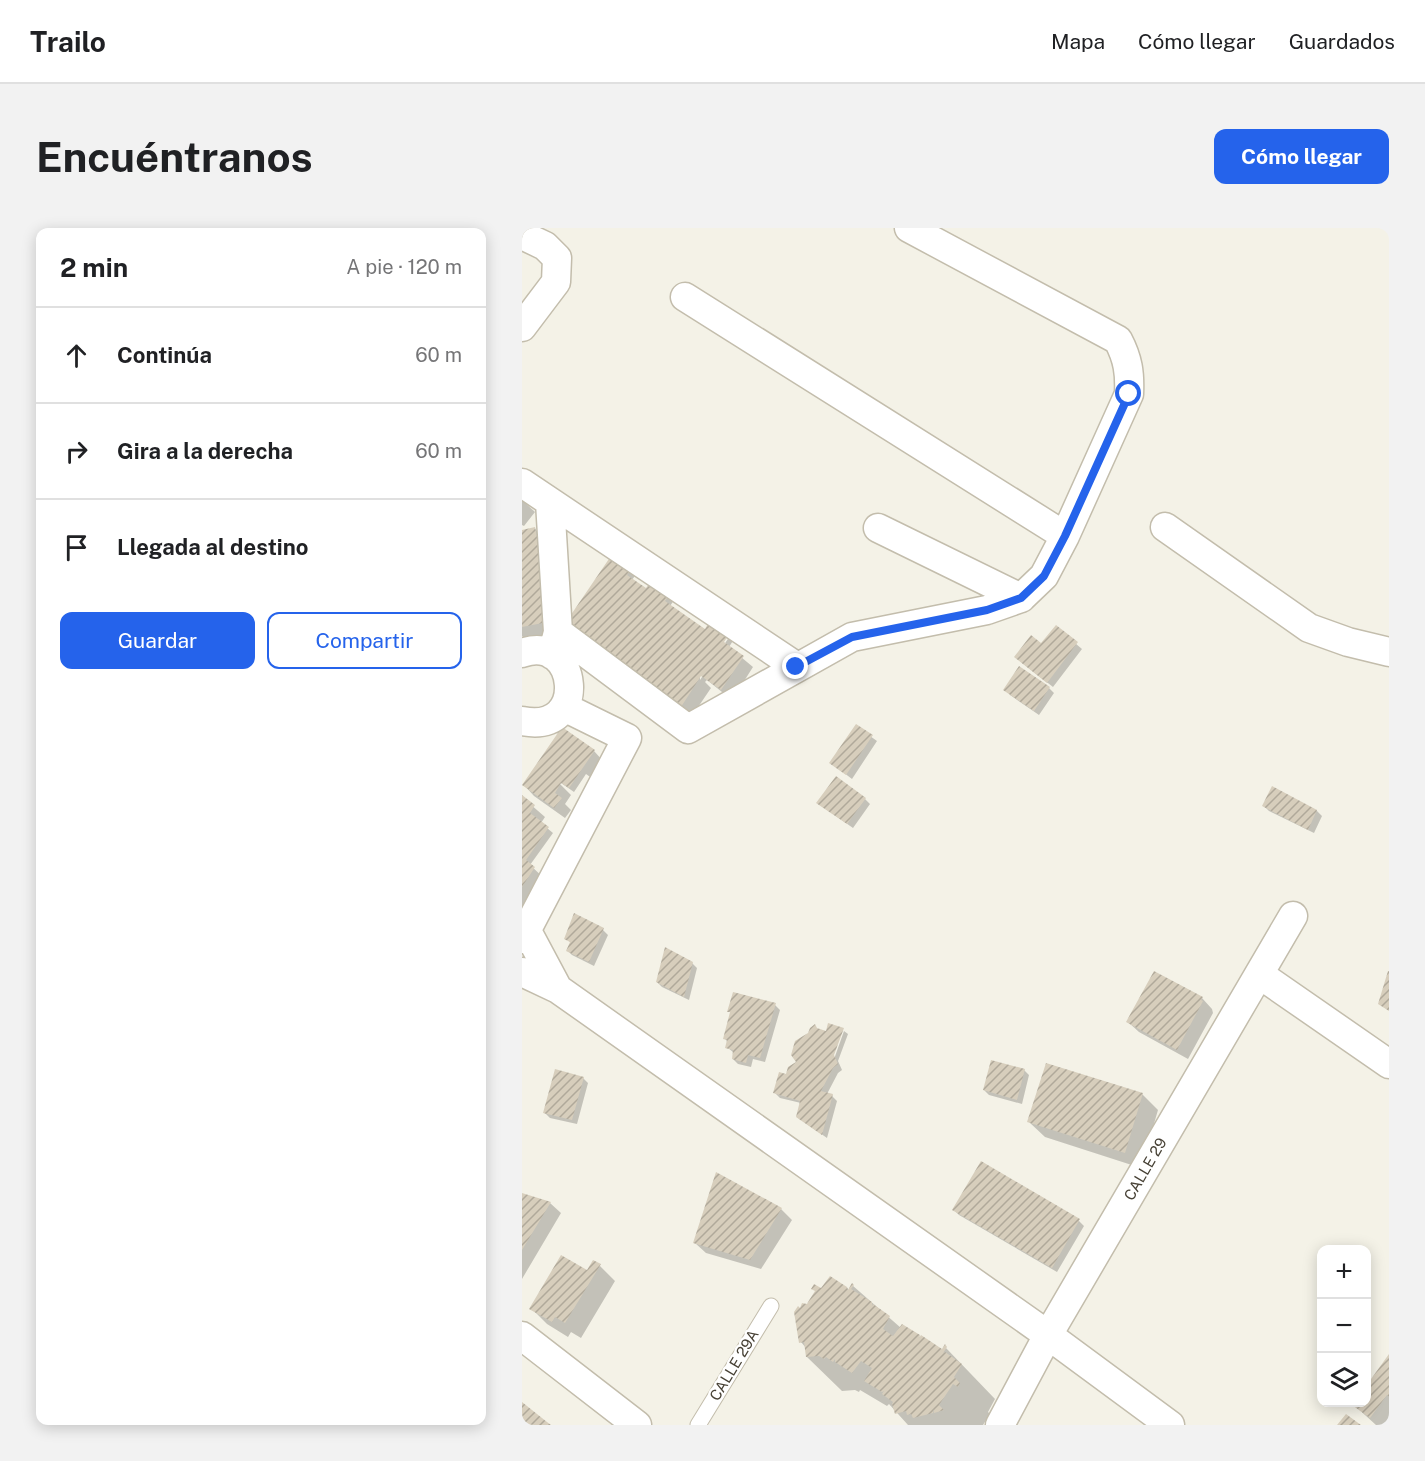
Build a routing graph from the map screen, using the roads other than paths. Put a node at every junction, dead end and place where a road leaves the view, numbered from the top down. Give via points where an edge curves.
1 (909, 228) edge
2 (522, 235) edge
3 (685, 297) dead end
4 (522, 327) edge
5 (522, 483) edge
6 (550, 502) junction
7 (1165, 527) dead end
8 (878, 528) dead end
9 (1065, 536) junction
10 (1021, 598) junction
11 (555, 643) junction
12 (1389, 652) edge
13 (522, 653) edge
14 (796, 667) junction
15 (564, 707) junction
16 (522, 721) edge
17 (1293, 916) dead end
18 (523, 932) edge
19 (522, 972) edge
20 (1259, 974) junction
21 (558, 989) junction
22 (1389, 1064) edge
23 (771, 1306) dead end
24 (1048, 1335) junction
25 (522, 1336) edge
26 (637, 1425) edge
27 (698, 1425) edge
28 (1000, 1425) edge
29 (1170, 1425) edge

1 - 9 street via 1118,340 1126,355 1129,394
2 - 4 street via 545,246 557,258 558,273 556,282
3 - 9 street
5 - 6 street
6 - 11 street
6 - 14 street
7 - 12 street via 1309,628
8 - 10 street
9 - 10 street via 1044,576
10 - 14 street via 987,610 852,637
11 - 13 street via 541,651
11 - 14 street via 688,729
11 - 15 street via 570,684
15 - 16 street via 545,721
15 - 18 street via 627,738
17 - 20 street, CALLE 29
18 - 21 street
19 - 21 street
20 - 22 street
20 - 24 street, CALLE 29
21 - 24 street
23 - 27 lane, CALLE 29A
24 - 28 street, CALLE 29
24 - 29 street
25 - 26 street

